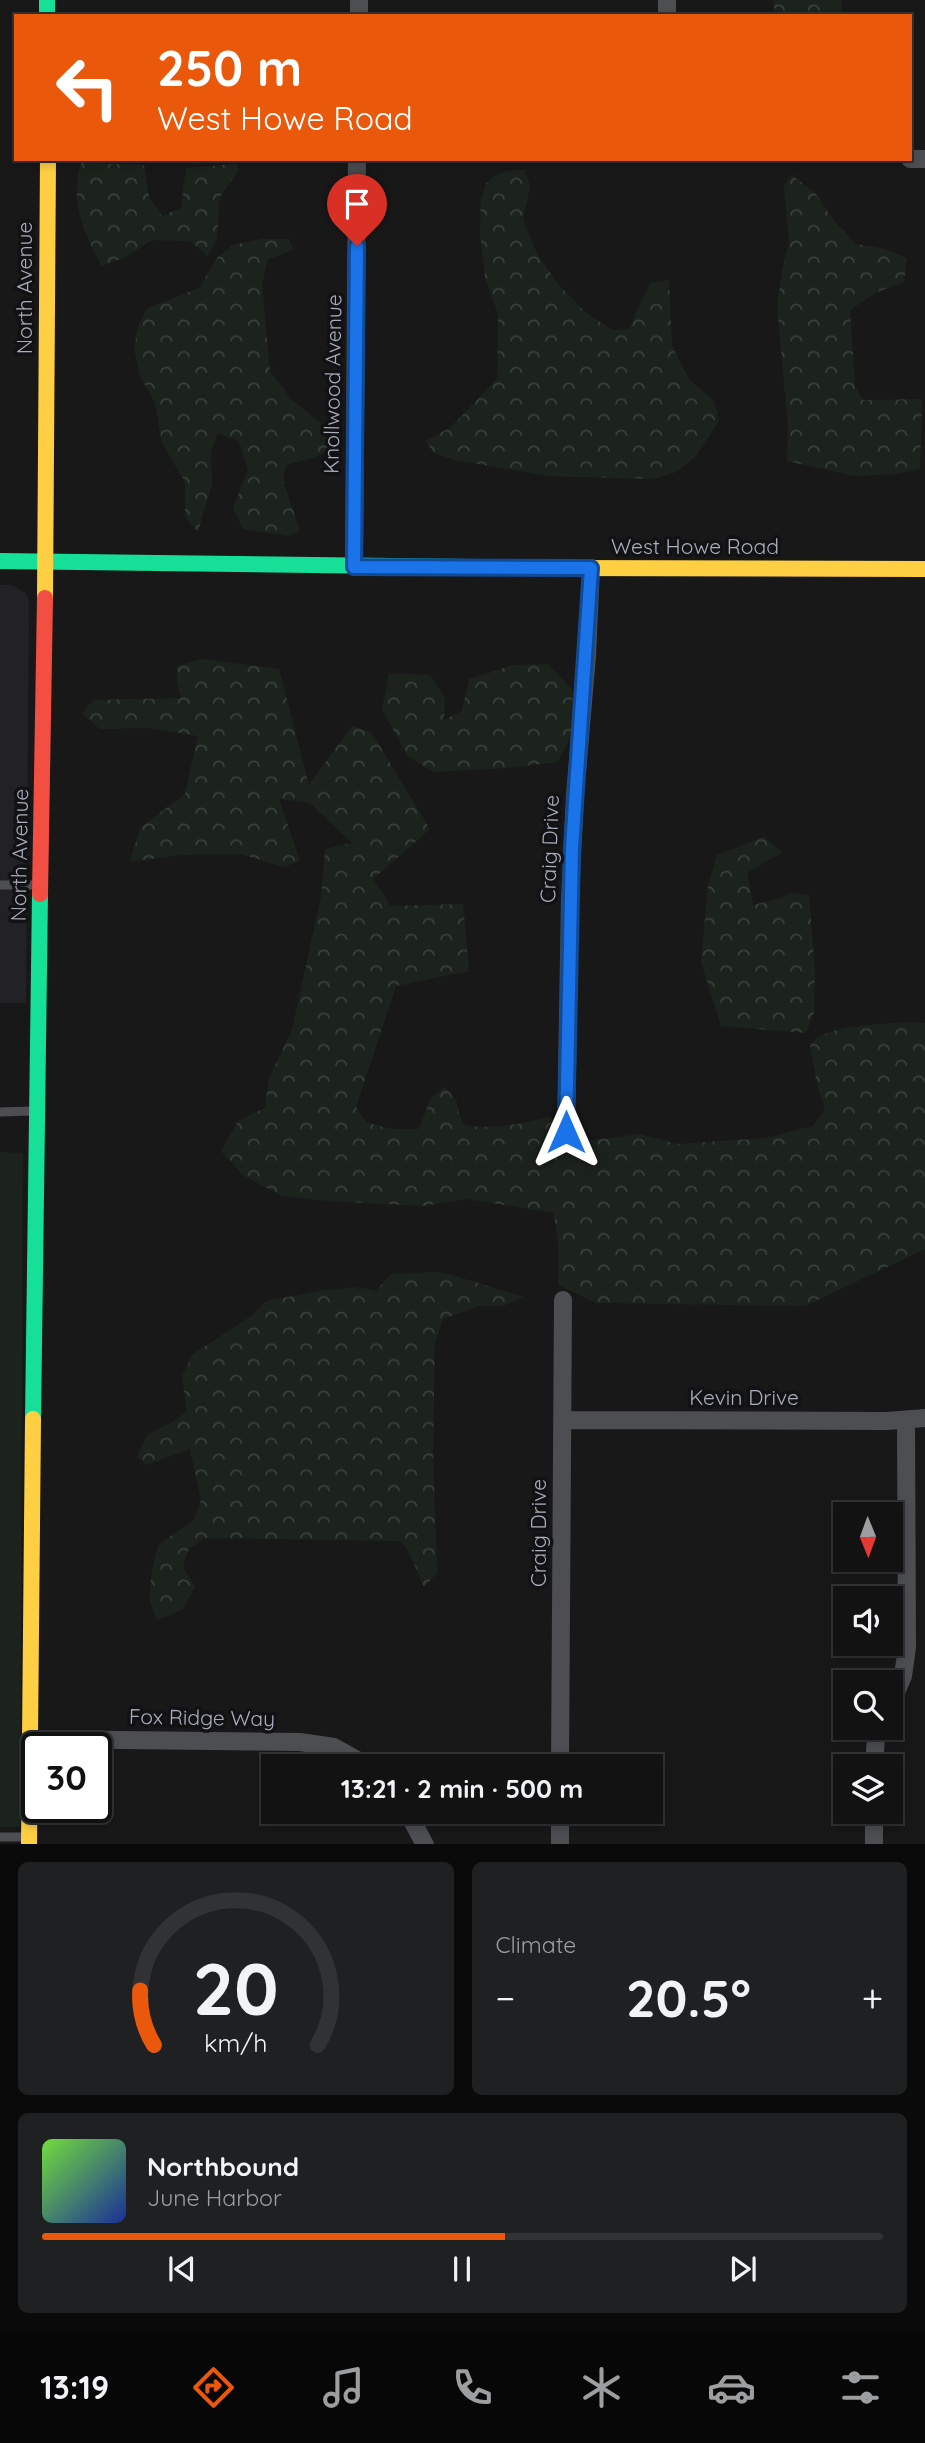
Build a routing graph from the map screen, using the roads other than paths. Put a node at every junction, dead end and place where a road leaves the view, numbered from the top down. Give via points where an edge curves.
1 (48, 161) edge
2 (357, 161) edge
3 (0, 561) edge
4 (46, 561) junction
5 (354, 567) junction
6 (591, 568) junction
7 (925, 569) edge
8 (0, 885) edge
9 (40, 885) junction
10 (37, 1111) junction
11 (0, 1112) edge
12 (566, 1132) dead end
13 (563, 1300) dead end
14 (925, 1418) edge
15 (562, 1420) junction
16 (905, 1420) junction
17 (903, 1676) edge
18 (30, 1732) edge
19 (112, 1740) edge
20 (347, 1754) edge
21 (560, 1754) edge
22 (29, 1823) edge
23 (414, 1824) edge
24 (560, 1824) edge
25 (874, 1824) edge
26 (0, 1836) edge
27 (29, 1841) edge
28 (425, 1844) edge
29 (560, 1844) edge
30 (874, 1844) edge

1 - 4 main road, North Avenue
2 - 5 street, Knollwood Avenue
3 - 4 main road, West Howe Road
4 - 5 main road, West Howe Road
4 - 9 main road, North Avenue
5 - 6 main road, West Howe Road
6 - 7 main road, West Howe Road
6 - 12 street, Craig Drive via 573,835
8 - 9 lane
9 - 10 main road, North Avenue
10 - 11 lane
10 - 18 main road, North Avenue
13 - 15 street, Craig Drive
14 - 16 street, Kevin Drive
15 - 16 street, Kevin Drive
15 - 21 street, Craig Drive
16 - 17 street via 907,1647
19 - 20 street, Fox Ridge Way via 300,1742 334,1747
22 - 27 main road, North Avenue
23 - 28 street
24 - 29 street
25 - 30 street
26 - 27 lane

